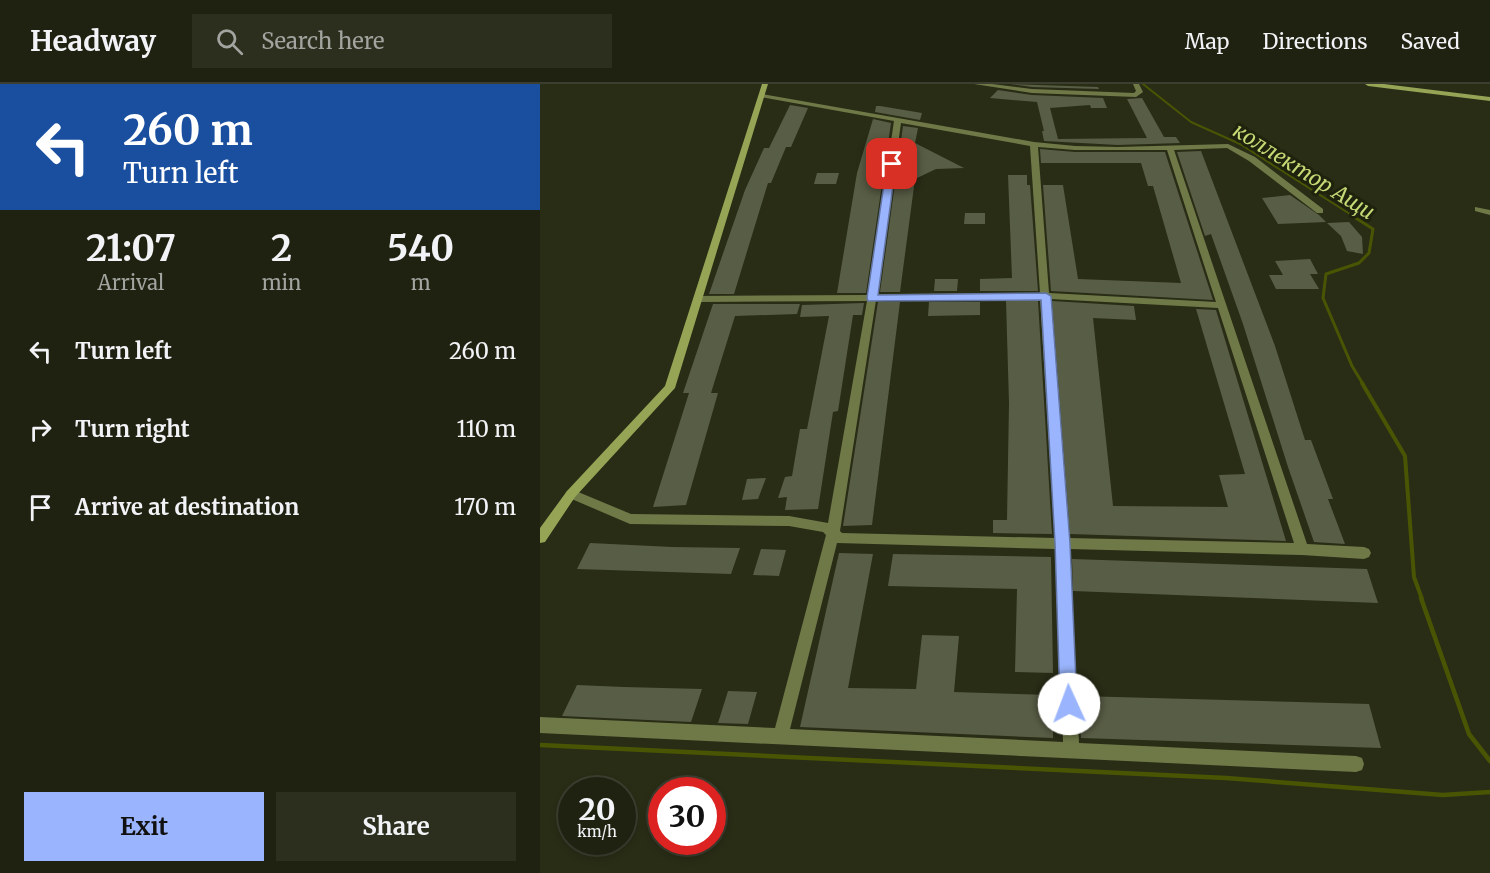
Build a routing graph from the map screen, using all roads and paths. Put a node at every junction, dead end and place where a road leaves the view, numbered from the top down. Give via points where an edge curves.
1 (765, 84) edge
2 (977, 84) edge
3 (1136, 84) edge
4 (1368, 84) edge
5 (762, 96) junction
6 (1490, 99) edge
7 (898, 119) junction
8 (1034, 144) junction
9 (1170, 148) junction
10 (1478, 209) dead end
11 (1320, 211) dead end
12 (1490, 213) edge
13 (1046, 296) junction
14 (872, 298) junction
15 (698, 299) junction
16 (1222, 305) junction
17 (571, 494) junction
18 (833, 533) junction
19 (540, 538) edge
20 (1062, 543) junction
21 (1302, 549) junction
22 (1364, 553) dead end
23 (540, 725) edge
24 (781, 736) junction
25 (1071, 750) junction
26 (1356, 764) dead end

1 - 5 street
2 - 3 street via 1032,91 1136,95 1140,92
4 - 6 street
5 - 7 street
5 - 15 street
7 - 8 street
7 - 14 street
8 - 9 street
8 - 13 street
9 - 11 street via 1228,146 1252,159
9 - 16 street
10 - 12 street
13 - 14 street
13 - 16 street
13 - 20 street
14 - 15 street
14 - 18 street
15 - 17 street via 670,388
16 - 21 street
17 - 18 street via 630,519 789,521 826,527
17 - 19 street
18 - 20 street via 839,538
18 - 24 street
20 - 21 street
20 - 25 street
21 - 22 street
23 - 24 street
24 - 25 street
25 - 26 street

